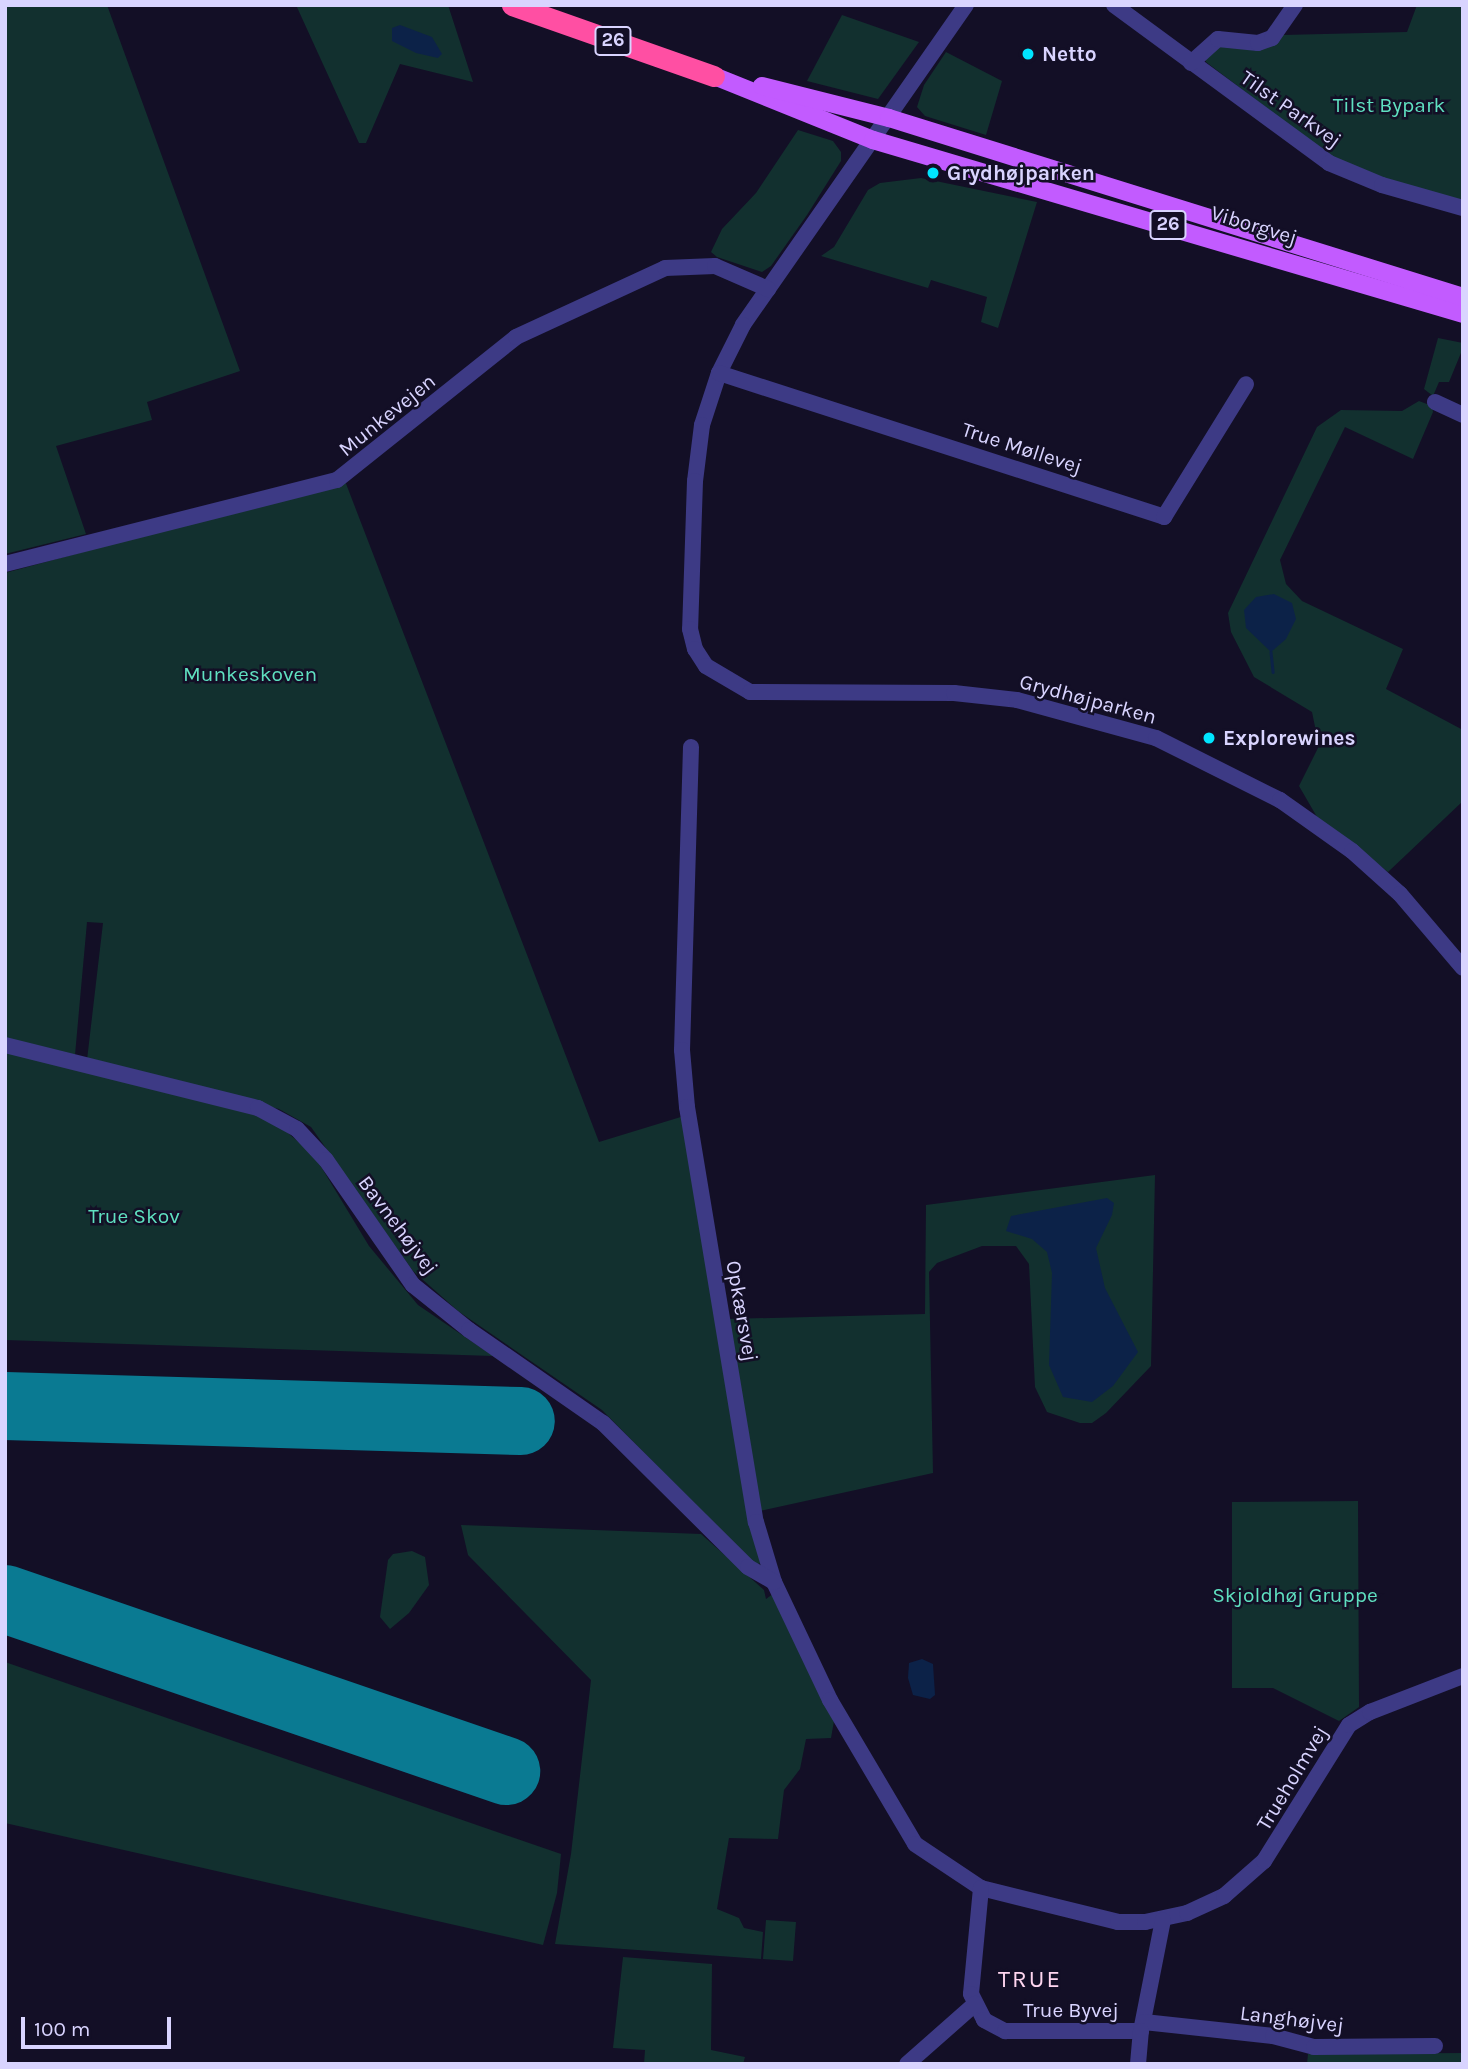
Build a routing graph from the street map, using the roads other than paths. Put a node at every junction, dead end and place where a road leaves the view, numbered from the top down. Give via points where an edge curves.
1 (512, 5) edge
2 (966, 5) edge
3 (1114, 5) edge
4 (1295, 5) edge
5 (1191, 63) junction
6 (714, 76) junction
7 (889, 118) junction
8 (873, 140) junction
9 (1463, 208) edge
10 (768, 289) junction
11 (1463, 297) edge
12 (1463, 314) edge
13 (719, 373) junction
14 (1246, 384) dead end
15 (1435, 402) dead end
16 (1463, 415) edge
17 (5, 564) edge
18 (691, 747) dead end
19 (1463, 968) edge
20 (5, 1045) edge
21 (774, 1582) junction
22 (1463, 1676) edge
23 (981, 1888) junction
24 (1163, 1920) junction
25 (975, 2004) junction
26 (1142, 2026) junction
27 (1436, 2046) dead end
28 (907, 2064) edge
29 (1138, 2064) edge

1 - 6 highway, Viborgvej / 26
2 - 7 street, Grydhøjparken
3 - 5 street, Tilst Parkvej
4 - 5 street via 1272,38 1258,43 1217,39
5 - 9 street, Tilst Parkvej via 1329,163 1382,185
6 - 7 main road, Viborgvej / 26
6 - 8 main road, Viborgvej / 26
7 - 8 street, Grydhøjparken
7 - 11 main road, Viborgvej / 26
8 - 10 street, Grydhøjparken
8 - 12 main road, Viborgvej / 26
10 - 13 street, Grydhøjparken
10 - 17 street, Munkevejen via 715,266 675,265 516,337 337,480
13 - 14 street, True Møllevej via 1164,517
13 - 19 street, Grydhøjparken via 702,425 695,481 690,629 706,666 725,681 766,695 979,696 1078,714 1156,738 1280,800 1352,851 1400,894
15 - 16 street
18 - 21 street, Opkærsvej via 682,1050 687,1107 757,1522
20 - 21 street, Bavnehøjvej via 258,1108 297,1129 326,1160 414,1285 469,1330 603,1423 748,1567
21 - 23 street, Opkærsvej via 854,1747 915,1844
22 - 24 street, Trueholmvej via 1370,1712 1349,1725 1264,1861 1208,1905
23 - 24 street via 1118,1922
23 - 25 street via 970,1981
24 - 26 street, True Byvej
25 - 26 street, True Byvej via 992,2028 1005,2031
25 - 28 street
26 - 27 street, Langhøjvej via 1273,2036 1314,2047
26 - 29 street

